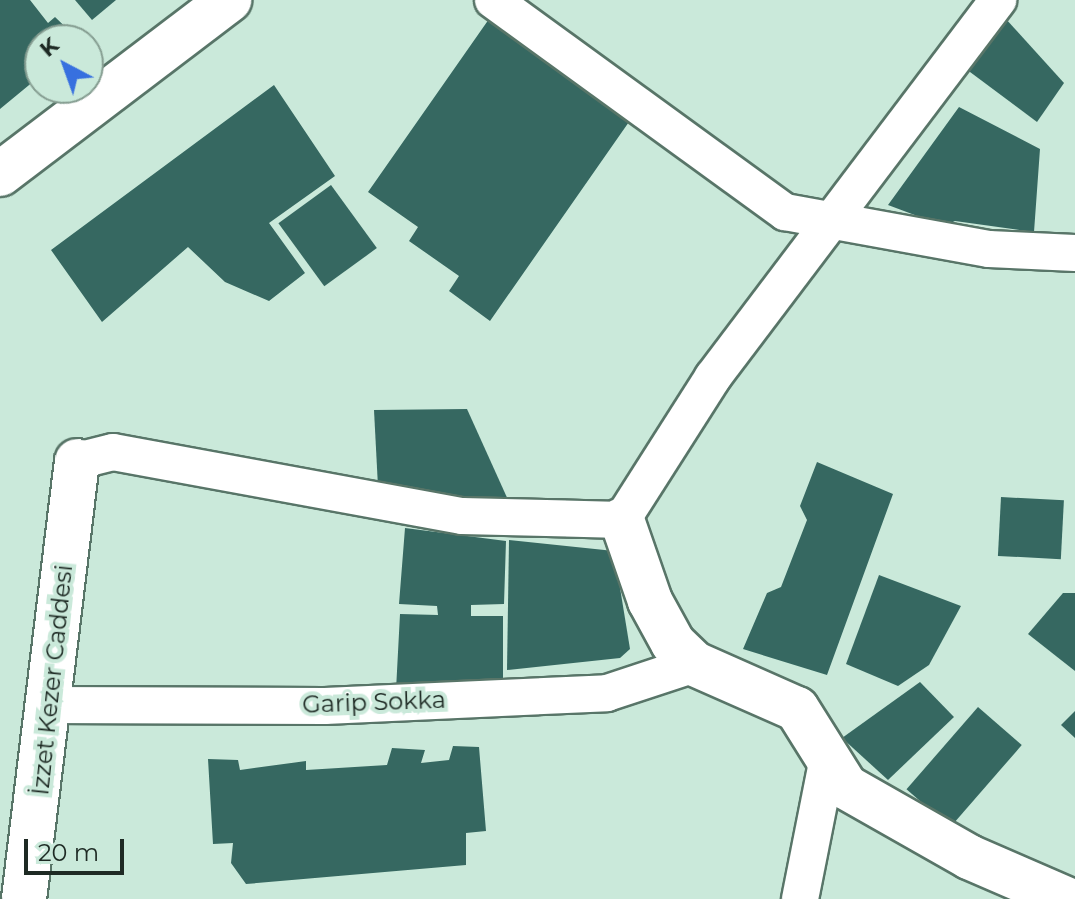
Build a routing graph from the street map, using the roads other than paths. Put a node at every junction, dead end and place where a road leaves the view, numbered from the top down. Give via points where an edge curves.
1 (229, 0) edge
2 (493, 0) edge
3 (998, 0) edge
4 (0, 174) edge
5 (830, 219) junction
6 (1075, 253) edge
7 (77, 461) joint
8 (622, 520) junction
9 (695, 664) junction
10 (47, 705) junction
11 (828, 758) junction
12 (1075, 886) edge
13 (24, 899) edge
14 (800, 899) edge
15 (1065, 899) edge

1 - 4 street
2 - 5 street via 785,212
3 - 5 street
5 - 6 street via 989,249
5 - 8 street via 713,377
7 - 8 street via 113,452 462,516
7 - 10 street, İzzet Kezer Caddesi
8 - 9 street via 650,601 673,643
9 - 10 street, Garip Sokka via 607,693 325,706
9 - 11 street via 797,709
10 - 13 street, İzzet Kezer Caddesi
11 - 14 street
11 - 15 street via 846,787 969,857
12 - 15 street

